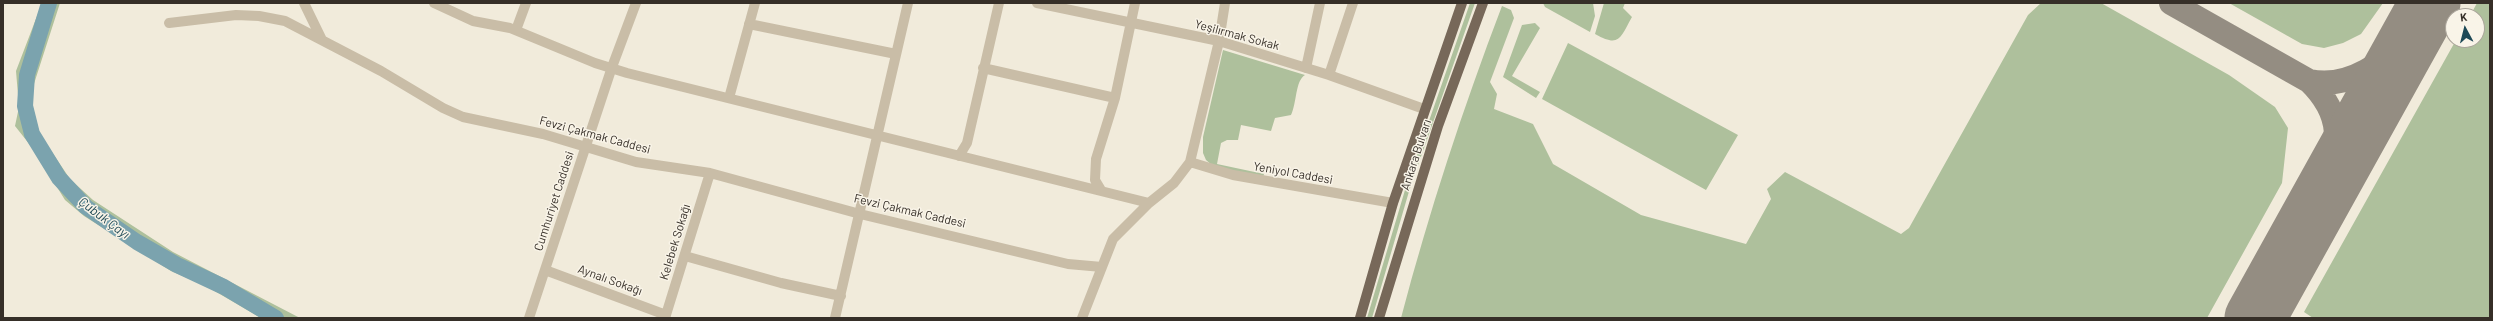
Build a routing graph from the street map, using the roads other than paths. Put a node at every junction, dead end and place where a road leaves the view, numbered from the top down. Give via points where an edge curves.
1 (304, 3) edge
2 (434, 3) edge
3 (526, 3) edge
4 (636, 3) edge
5 (755, 3) edge
6 (908, 3) edge
7 (999, 3) edge
8 (1037, 3) edge
9 (1135, 3) edge
10 (1225, 3) edge
11 (1320, 3) edge
12 (1354, 3) edge
13 (1462, 3) edge
14 (1483, 3) edge
15 (1055, 5) edge
16 (169, 23) dead end
17 (749, 24) junction
18 (1132, 24) junction
19 (516, 30) junction
20 (322, 40) junction
21 (1219, 41) junction
22 (896, 54) junction
23 (612, 67) junction
24 (983, 68) junction
25 (1306, 68) junction
26 (1329, 75) junction
27 (729, 98) junction
28 (1115, 98) junction
29 (1424, 109) junction
30 (878, 135) junction
31 (585, 147) junction
32 (959, 156) junction
33 (1190, 162) junction
34 (710, 173) junction
35 (1101, 190) junction
36 (1149, 203) junction
37 (1393, 203) junction
38 (860, 214) junction
39 (685, 256) junction
40 (1102, 268) junction
41 (545, 270) junction
42 (841, 296) junction
43 (665, 316) edge
44 (529, 318) edge
45 (836, 318) edge
46 (1082, 318) edge
47 (1360, 318) edge
48 (1379, 318) edge

1 - 20 street
2 - 19 street via 473,21
3 - 19 street
4 - 23 street, Cumhuriyet Caddesi
5 - 17 street
6 - 22 street
7 - 24 street
8 - 15 street, Yeşilırmak Sokak
9 - 18 street
10 - 21 street
11 - 25 street
12 - 26 street
13 - 29 main road, Ankara Bulvarı
14 - 48 main road, Ankara Bulvarı via 1438,126
15 - 18 street, Yeşilırmak Sokak
16 - 20 street, Fevzi Çakmak Caddesi via 236,15 259,16 296,26
17 - 22 street
17 - 27 street
18 - 21 street, Yeşilırmak Sokak
18 - 28 street
19 - 23 street via 595,63
20 - 31 street, Fevzi Çakmak Caddesi via 463,117 543,134
21 - 25 street, Yeşilırmak Sokak
21 - 33 street
22 - 30 street
23 - 27 street
23 - 31 street, Cumhuriyet Caddesi
24 - 28 street
24 - 32 street via 967,143
25 - 26 street, Yeşilırmak Sokak
26 - 29 street, Yeşilırmak Sokak
27 - 30 street
28 - 35 street via 1096,159 1095,180
29 - 37 main road, Ankara Bulvarı
30 - 32 street
30 - 38 street
31 - 34 street, Fevzi Çakmak Caddesi via 636,162
31 - 41 street, Cumhuriyet Caddesi
32 - 35 street
33 - 36 street via 1174,183
33 - 37 street, Yeniyol Caddesi via 1240,176
34 - 38 street, Fevzi Çakmak Caddesi
34 - 39 street, Kelebek Sokağı
35 - 36 street
36 - 40 street via 1113,239
37 - 47 main road, Ankara Bulvarı
38 - 40 street, Fevzi Çakmak Caddesi via 1068,264
38 - 42 street
39 - 42 street via 781,283
39 - 43 street, Kelebek Sokağı
40 - 46 street
41 - 43 street, Aynalı Sokağı
41 - 44 street, Cumhuriyet Caddesi
42 - 45 street

